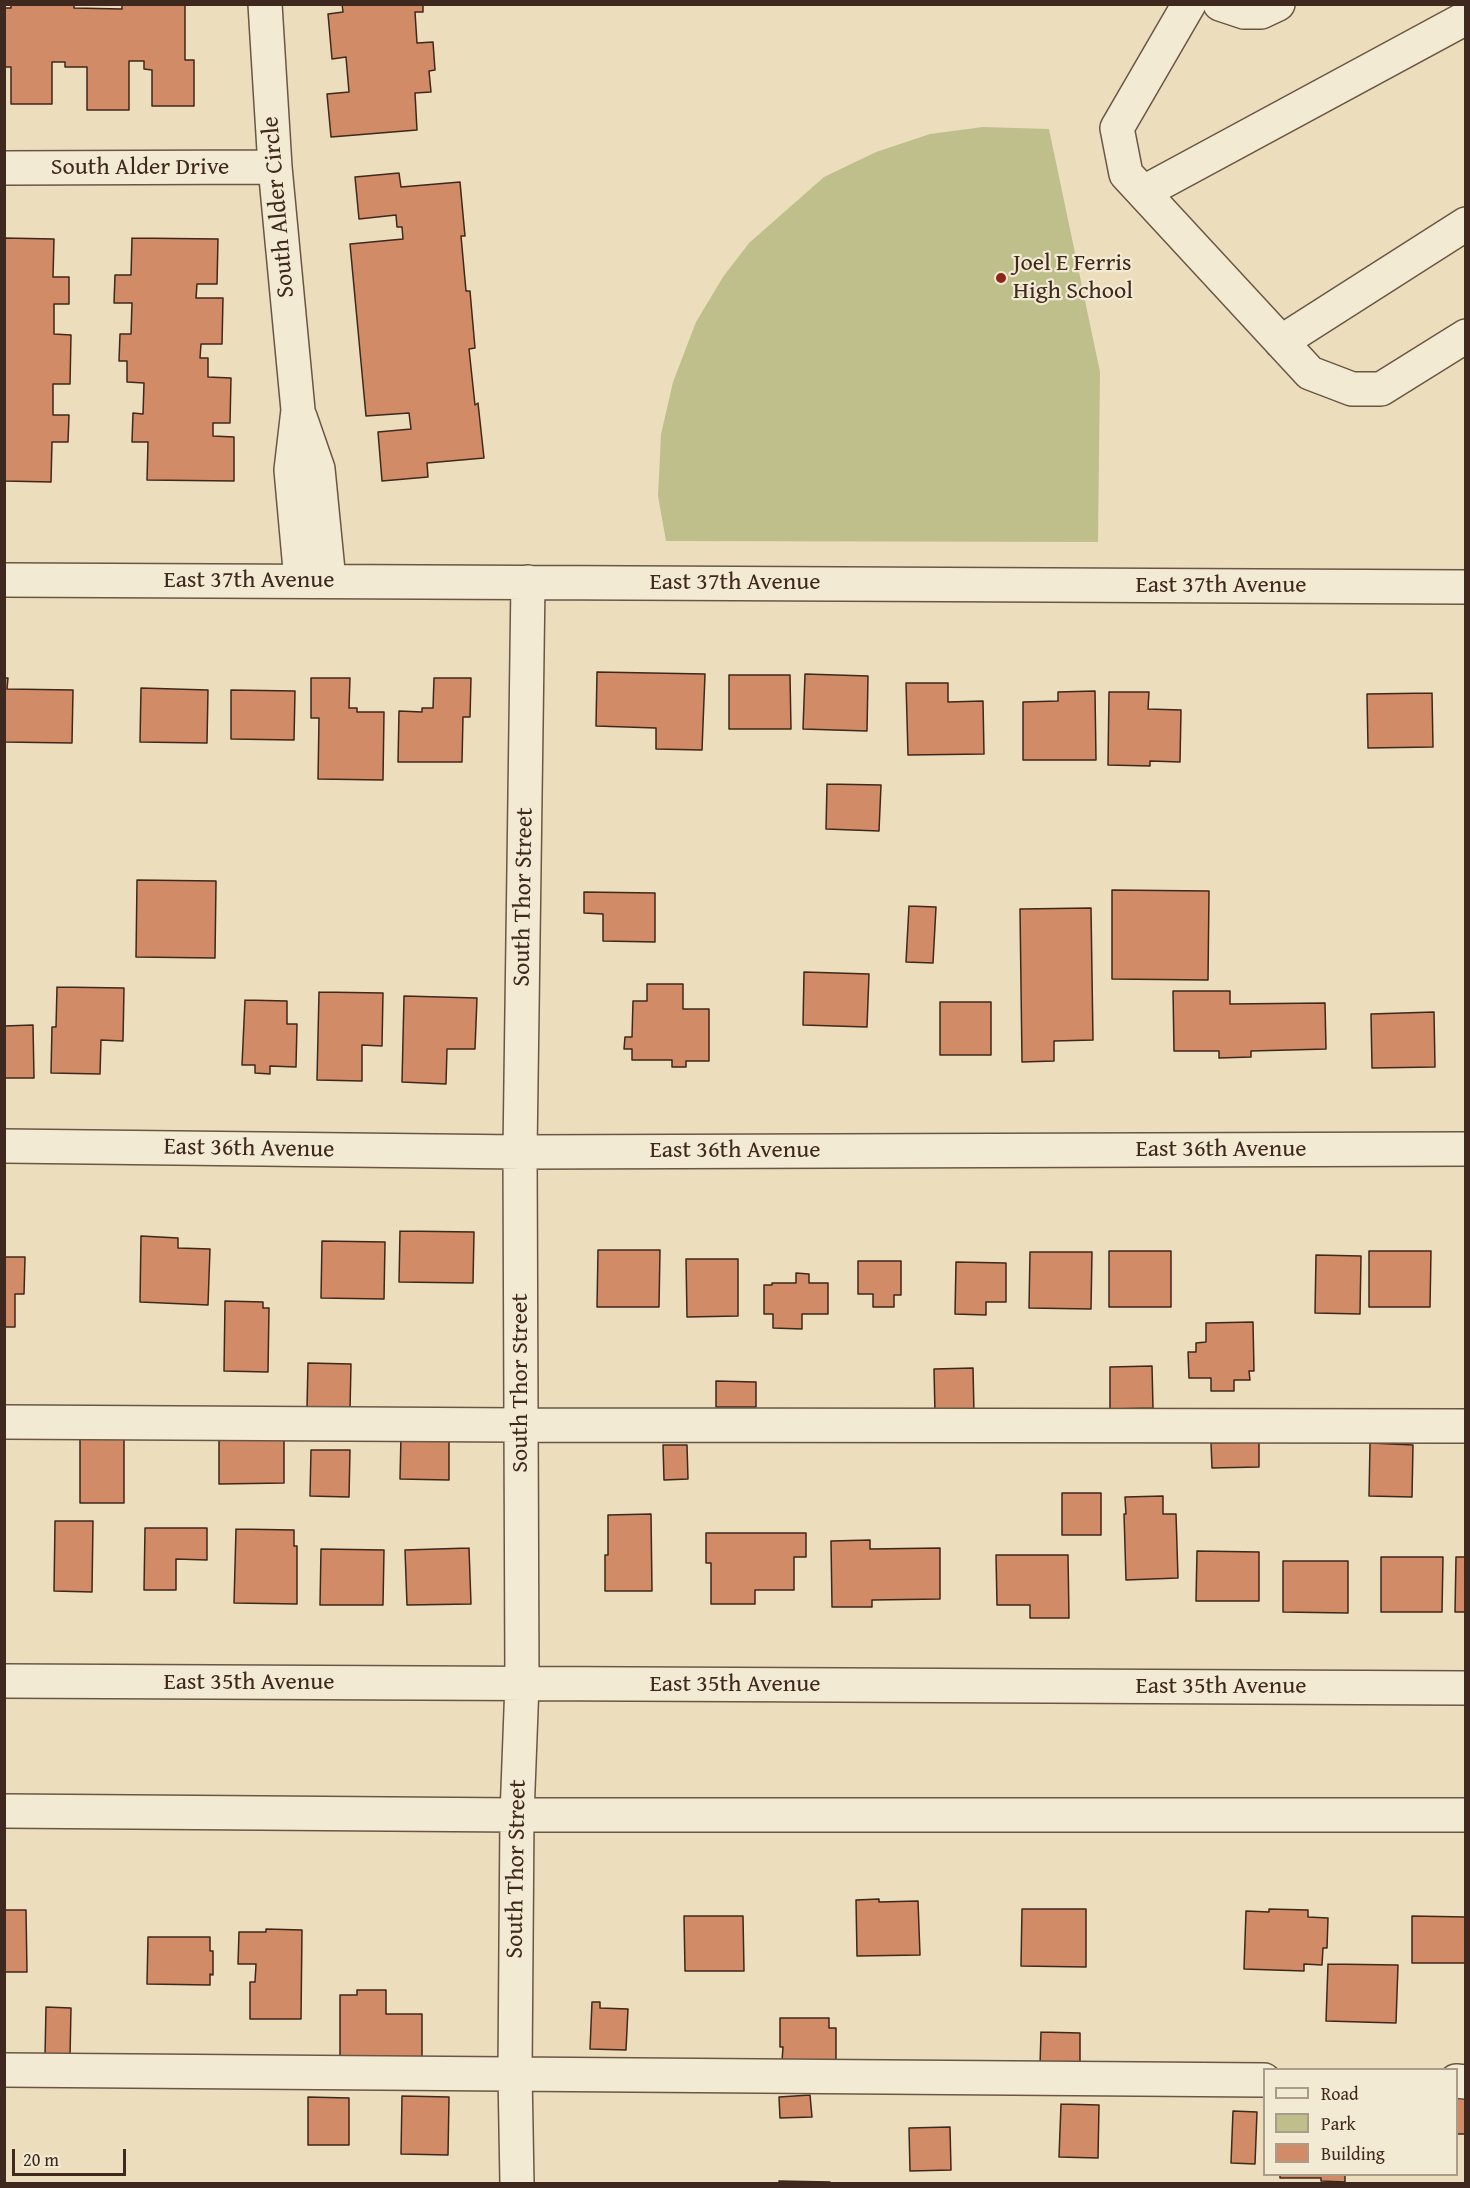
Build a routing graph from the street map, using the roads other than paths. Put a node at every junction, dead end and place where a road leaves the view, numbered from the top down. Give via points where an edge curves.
1 (265, 4) edge
2 (1189, 4) edge
3 (1220, 4) edge
4 (1278, 4) edge
5 (1466, 18) edge
6 (274, 167) junction
7 (4, 168) edge
8 (1144, 192) junction
9 (1466, 224) edge
10 (1466, 336) edge
11 (1281, 342) junction
12 (4, 580) edge
13 (315, 581) junction
14 (528, 582) junction
15 (1466, 587) edge
16 (4, 1146) edge
17 (1466, 1149) edge
18 (520, 1152) junction
19 (4, 1422) edge
20 (521, 1425) junction
21 (1466, 1426) edge
22 (4, 1681) edge
23 (522, 1684) junction
24 (1466, 1688) edge
25 (4, 1811) edge
26 (516, 1815) junction
27 (1466, 1815) edge
28 (4, 2070) edge
29 (515, 2073) junction
30 (1263, 2080) edge
31 (517, 2184) edge

1 - 6 street, South Alder Circle
2 - 8 street via 1117,128 1126,174
3 - 4 street via 1244,12 1261,12
5 - 8 street
6 - 7 street, South Alder Drive
6 - 13 street, South Alder Circle via 298,410 291,470
8 - 11 street
9 - 11 street
10 - 11 street via 1381,389 1352,389 1310,374
12 - 13 street, East 37th Avenue
13 - 14 street, East 37th Avenue
14 - 15 street, East 37th Avenue
14 - 18 street, South Thor Street
16 - 18 street, East 36th Avenue
17 - 18 street, East 36th Avenue
18 - 20 street, South Thor Street
19 - 20 street
20 - 21 street
20 - 23 street, South Thor Street
22 - 23 street, East 35th Avenue
23 - 24 street, East 35th Avenue
23 - 26 street, South Thor Street
25 - 26 street
26 - 27 street
26 - 29 street, South Thor Street
28 - 29 street
29 - 30 street
29 - 31 street, South Thor Street

